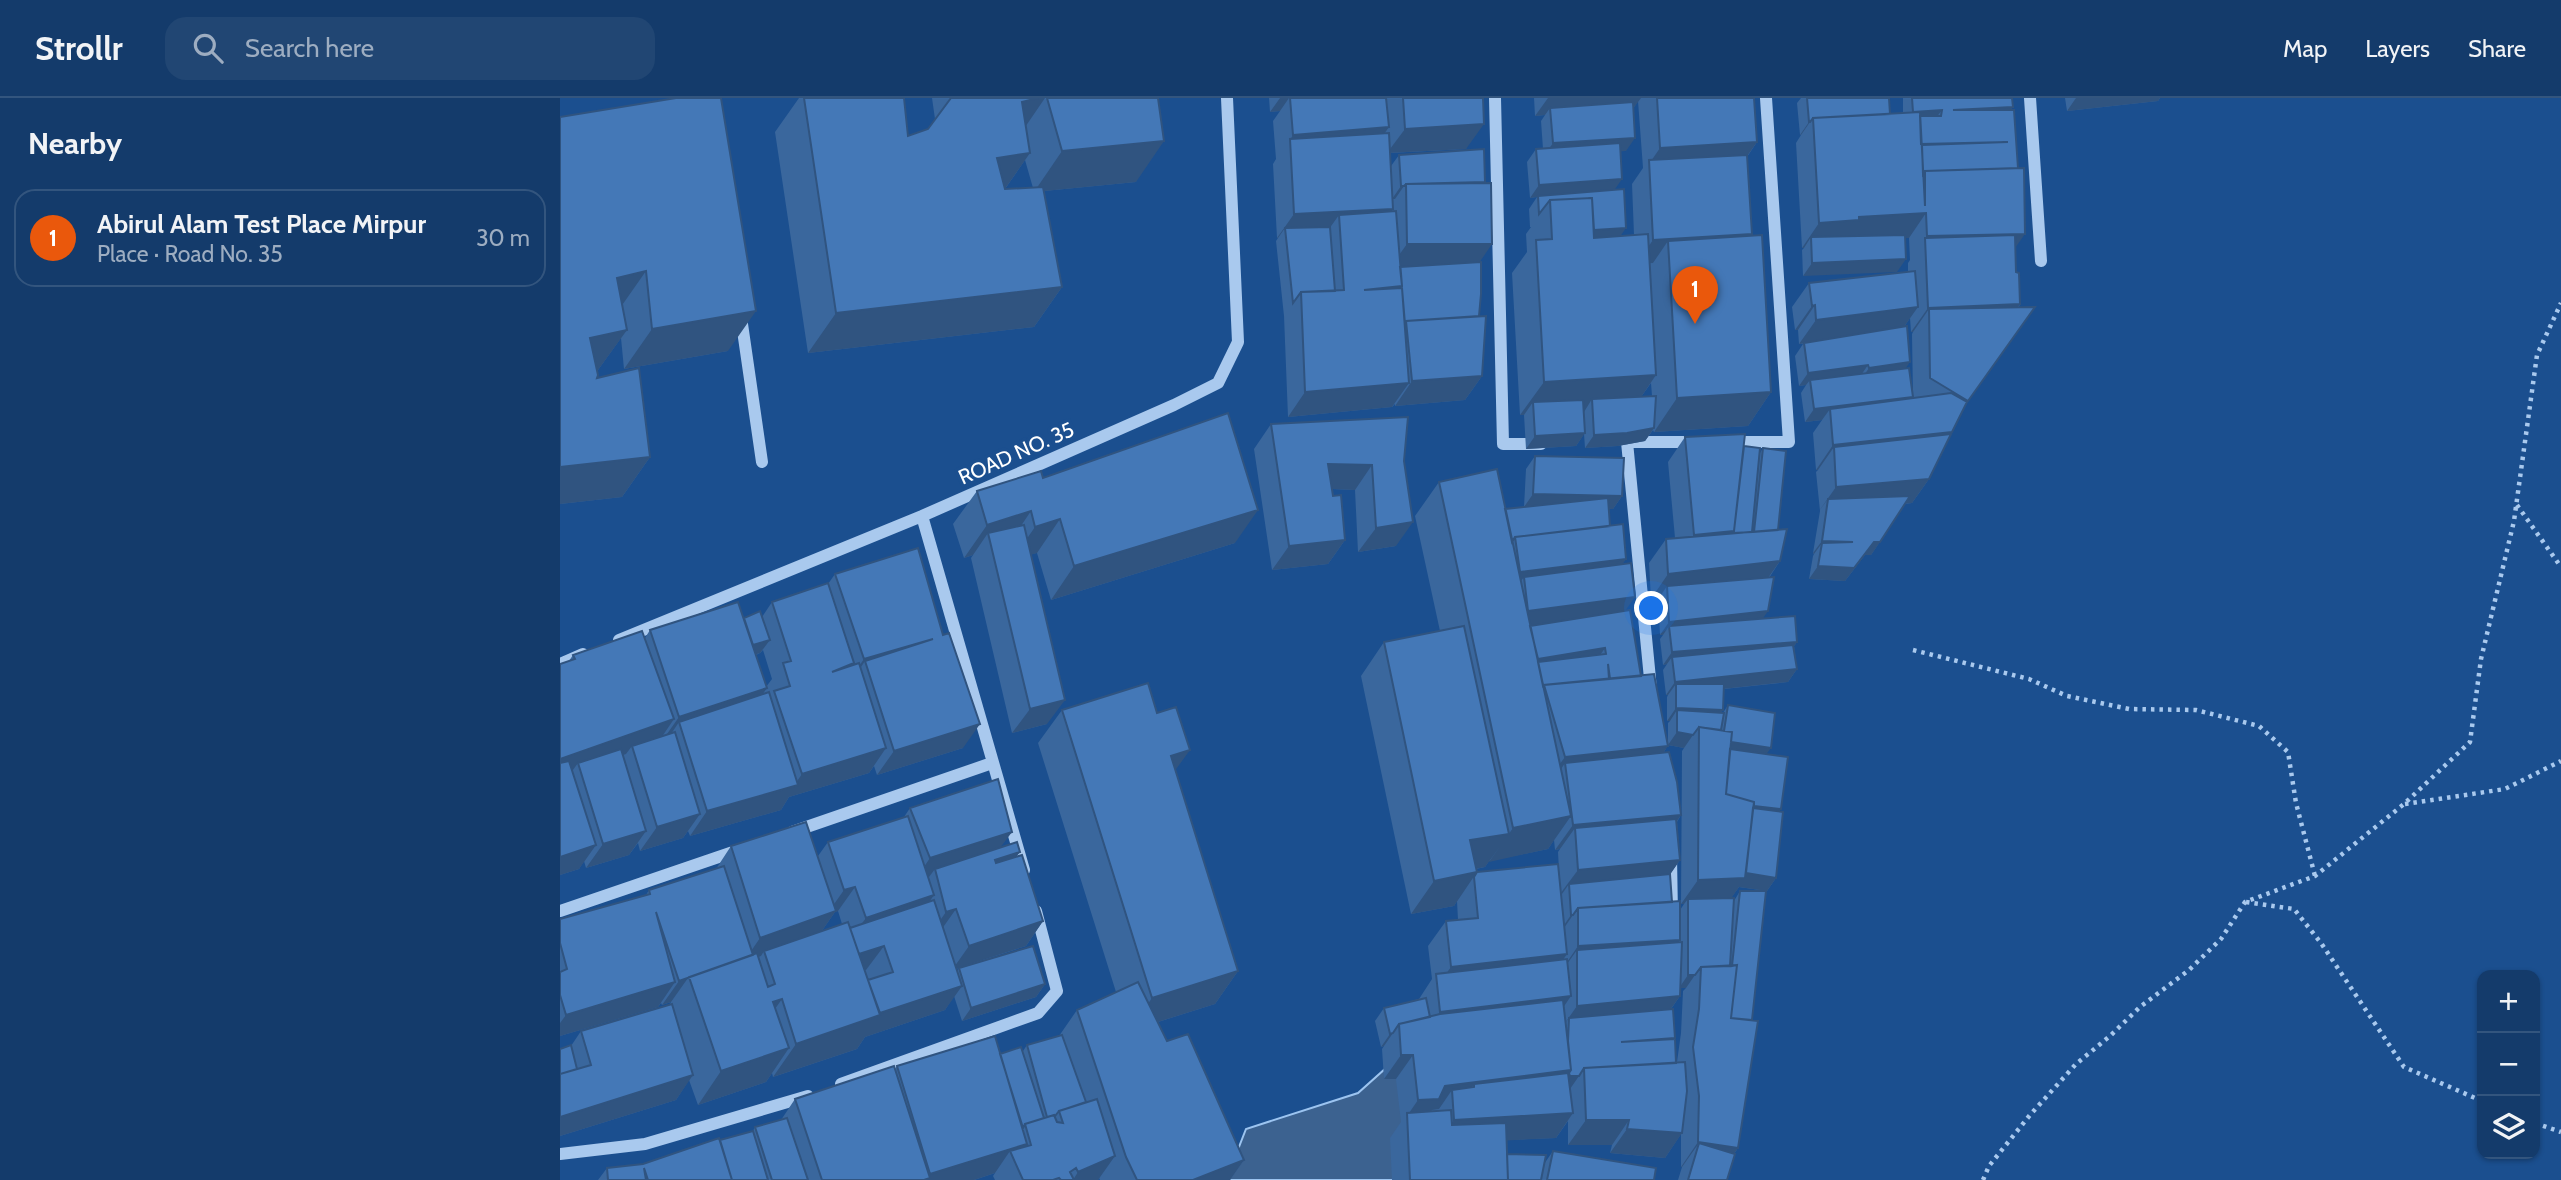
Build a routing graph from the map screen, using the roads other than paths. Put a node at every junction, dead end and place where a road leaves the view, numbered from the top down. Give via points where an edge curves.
1 (1227, 98) edge
2 (1495, 98) edge
3 (1766, 98) edge
4 (2031, 98) edge
5 (2040, 261) dead end
6 (738, 300) edge
7 (1627, 442) junction
8 (1558, 443) edge
9 (1614, 443) edge
10 (762, 462) dead end
11 (922, 516) junction
12 (560, 664) edge
13 (1654, 708) edge
14 (992, 763) junction
15 (782, 836) edge
16 (1671, 841) edge
17 (756, 844) edge
18 (1028, 883) edge
19 (1032, 896) edge
20 (560, 911) edge
21 (1672, 929) edge
22 (828, 1089) edge
23 (815, 1093) edge
24 (560, 1154) edge

1 - 11 street, ROAD NO. 35 via 1238,342 1218,383
2 - 8 street via 1503,444
3 - 7 street via 1788,442
4 - 5 street
6 - 10 street
7 - 9 street
7 - 13 street
11 - 12 street, ROAD NO. 35
11 - 14 street
14 - 15 street
14 - 18 street
16 - 21 street
17 - 20 street
19 - 22 street via 1057,990 1038,1013
23 - 24 street via 645,1144

